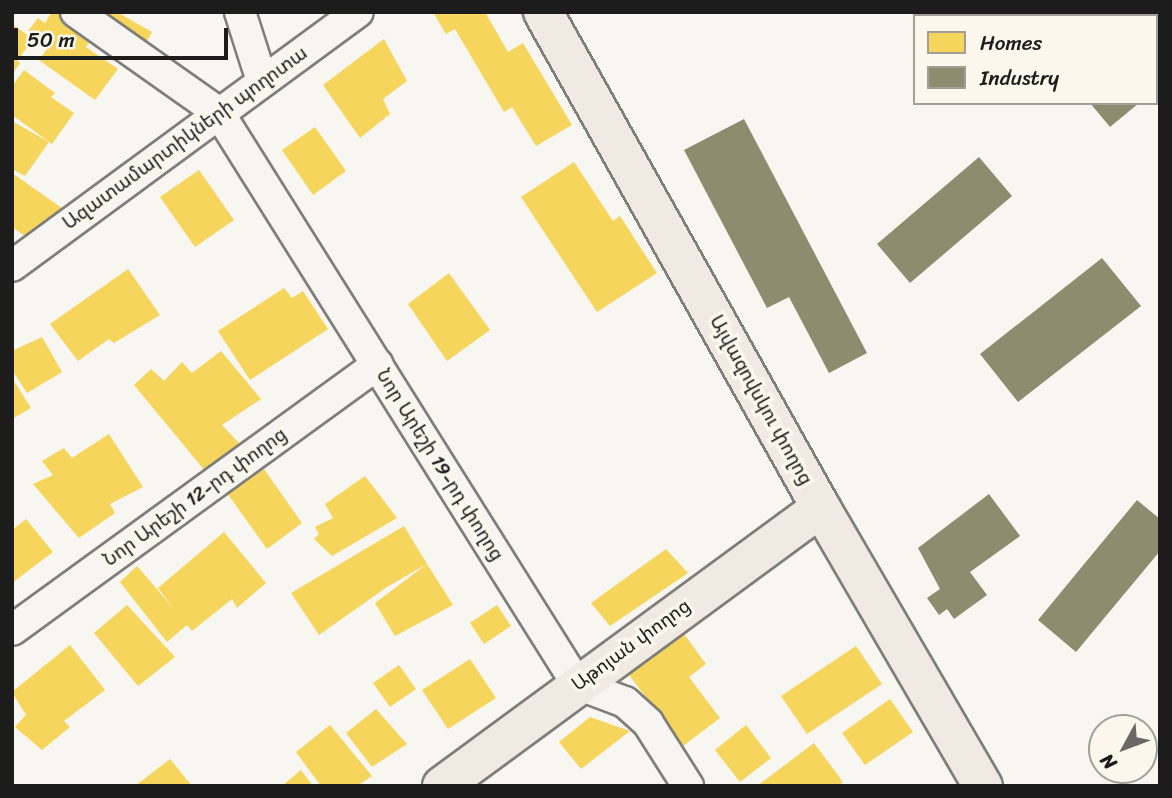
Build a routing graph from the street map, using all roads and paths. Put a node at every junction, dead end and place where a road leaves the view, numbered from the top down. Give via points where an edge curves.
1 (76, 12) edge
2 (240, 12) edge
3 (358, 12) edge
4 (543, 12) edge
5 (262, 81) junction
6 (219, 113) junction
7 (12, 266) edge
8 (378, 364) junction
9 (821, 508) junction
10 (12, 630) edge
11 (577, 684) junction
12 (442, 786) edge
13 (688, 786) edge
14 (984, 786) edge

1 - 6 street
2 - 5 street
3 - 5 street, Ազատամարտիկների պողոտա
4 - 9 main road, Այվազովսկու փողոց
5 - 6 street, Ազատամարտիկների պողոտա
6 - 7 street, Ազատամարտիկների պողոտա
6 - 8 street, Նոր Արեշի 19-րդ փողոց
8 - 10 street, Նոր Արեշի 12-րդ փողոց
8 - 11 street, Նոր Արեշի 19-րդ փողոց
9 - 11 main road, Աթոյան փողոց
9 - 14 main road, Այվազովսկու փողոց
11 - 12 main road, Աթոյան փողոց
11 - 13 street via 625,702 648,723

